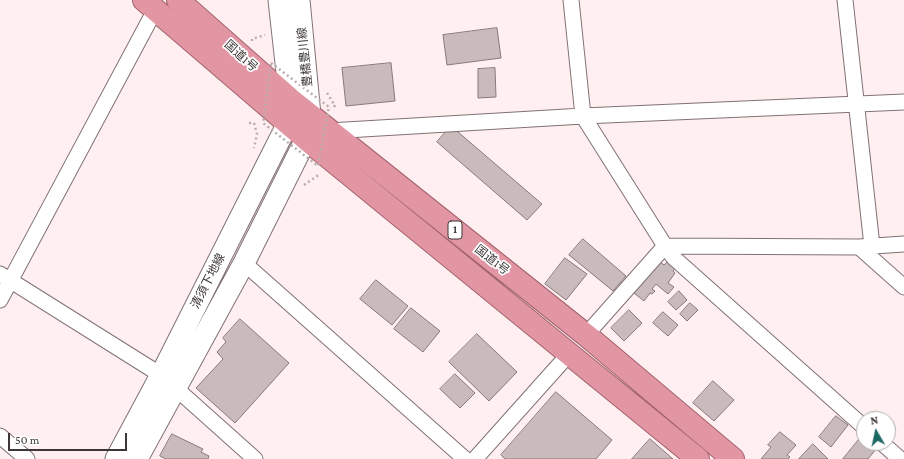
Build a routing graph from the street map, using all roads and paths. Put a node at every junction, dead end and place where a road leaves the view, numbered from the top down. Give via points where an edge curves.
1 (178, 0) edge
2 (279, 0) edge
3 (299, 0) edge
4 (571, 0) edge
5 (845, 0) edge
6 (149, 5) edge
7 (267, 42) dead end
8 (252, 44) dead end
9 (270, 56) dead end
10 (271, 63) junction
11 (290, 99) junction
12 (904, 102) edge
13 (856, 104) junction
14 (310, 115) junction
15 (583, 116) junction
16 (249, 122) dead end
17 (254, 123) dead end
18 (288, 123) junction
19 (329, 131) junction
20 (306, 139) junction
21 (318, 166) junction
22 (313, 171) dead end
23 (325, 172) dead end
24 (299, 189) dead end
25 (904, 244) edge
26 (665, 246) junction
27 (865, 246) junction
28 (244, 263) junction
29 (5, 277) edge
30 (904, 287) edge
31 (0, 300) edge
32 (586, 335) junction
33 (569, 354) junction
34 (168, 381) junction
35 (856, 420) edge
36 (0, 436) edge
37 (891, 451) edge
38 (27, 459) edge
39 (116, 459) edge
40 (137, 459) edge
41 (255, 459) edge
42 (465, 459) edge
43 (475, 459) edge
44 (698, 459) edge
45 (733, 459) edge
46 (900, 459) edge

1 - 11 highway, 国道1号 / 1
2 - 11 main road, 豊橋豊川線
3 - 14 main road, 豊橋豊川線
4 - 15 street
5 - 13 street
6 - 18 highway, 国道1号 / 1
6 - 29 street
7 - 8 path via 265,35 252,39
9 - 10 path
10 - 21 path, bridge via 262,123
10 - 21 path, bridge via 329,107
11 - 14 highway, 国道1号 / 1
11 - 18 main road, 清須下地線
12 - 13 street
13 - 15 street
13 - 27 street
14 - 19 highway, 国道1号 / 1
14 - 20 main road, 清須下地線
15 - 19 street
15 - 26 street
16 - 17 path
18 - 20 highway, 国道1号 / 1
18 - 34 main road, 清須下地線
19 - 32 highway, 国道1号 / 1
20 - 28 main road, 清須下地線
20 - 33 highway, 国道1号 / 1
21 - 22 path
23 - 24 path via 316,175
25 - 27 street
26 - 27 street
26 - 32 street
26 - 35 street via 674,258
27 - 30 street
28 - 34 main road, 清須下地線
28 - 42 street
29 - 31 street
29 - 34 street
32 - 45 highway, 国道1号 / 1
33 - 43 street
33 - 44 highway, 国道1号 / 1
34 - 39 main road, 清須下地線
34 - 40 main road, 清須下地線
34 - 41 street
36 - 38 street
37 - 46 street

